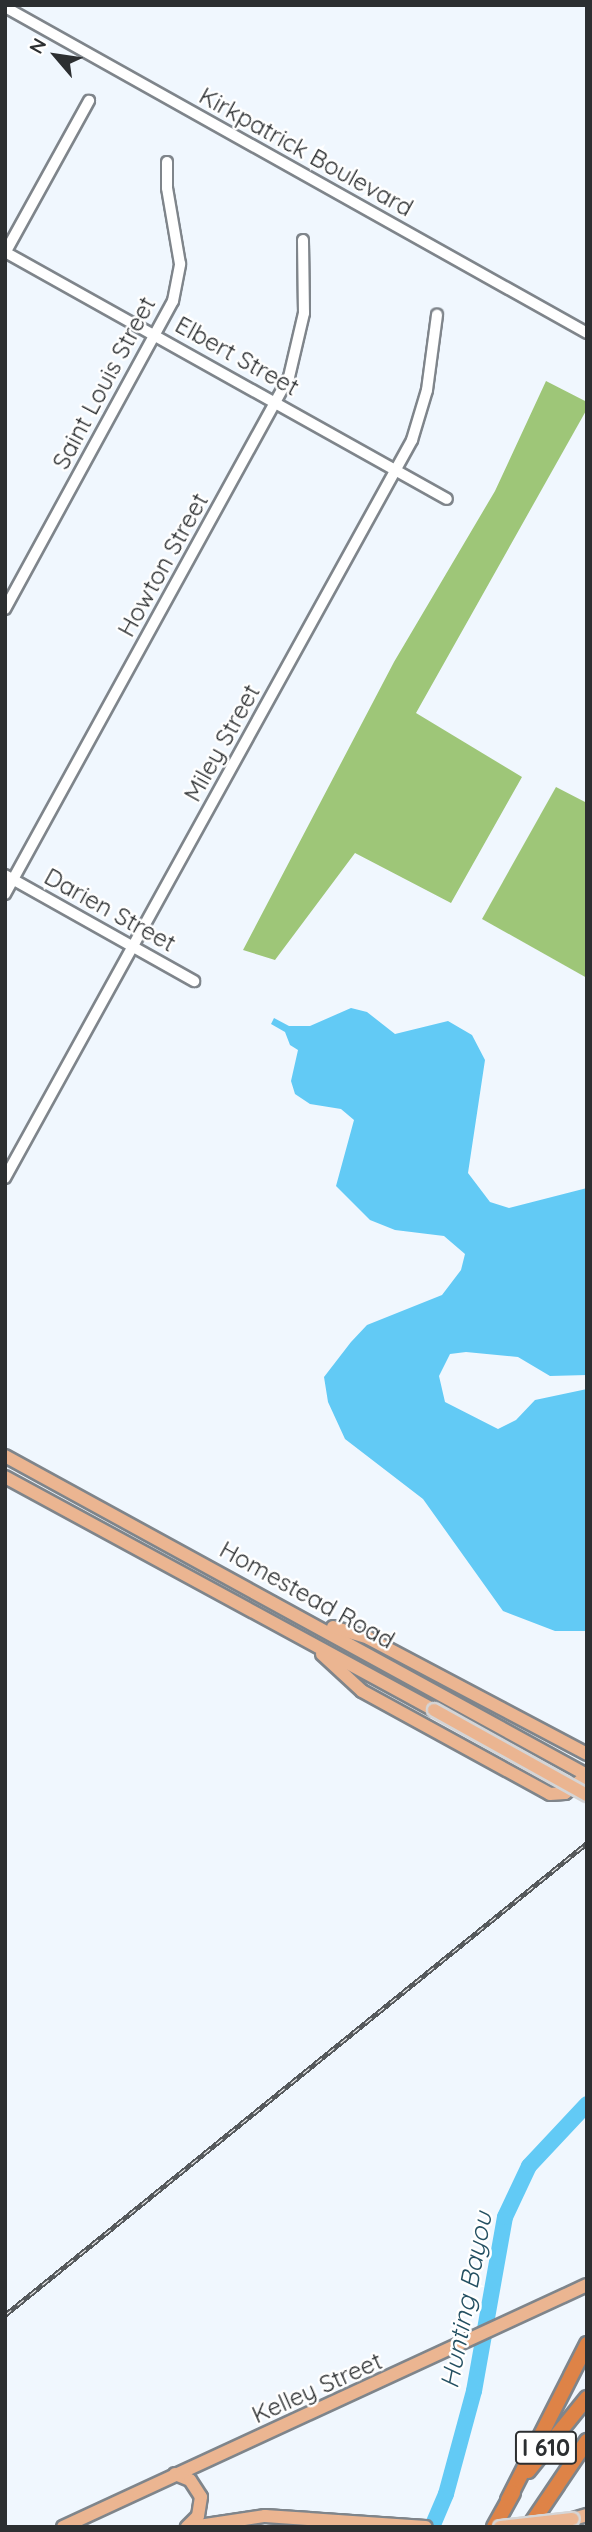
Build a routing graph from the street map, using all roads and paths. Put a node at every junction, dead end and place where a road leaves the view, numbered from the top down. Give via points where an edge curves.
1 (5, 7) edge
2 (89, 101) dead end
3 (167, 162) dead end
4 (303, 240) dead end
5 (5, 253) edge
6 (437, 315) dead end
7 (587, 333) edge
8 (155, 335) junction
9 (277, 402) junction
10 (397, 470) junction
11 (447, 499) dead end
12 (5, 609) edge
13 (9, 877) edge
14 (5, 894) edge
15 (134, 947) junction
16 (194, 981) dead end
17 (5, 1178) edge
18 (5, 1456) edge
19 (5, 1476) edge
20 (316, 1623) junction
21 (314, 1646) junction
22 (587, 1754) edge
23 (587, 1775) edge
24 (587, 1795) edge
25 (587, 2285) edge
26 (587, 2344) edge
27 (587, 2398) edge
28 (587, 2441) edge
29 (175, 2474) junction
30 (508, 2500) junction
31 (587, 2515) edge
32 (63, 2527) edge
33 (186, 2527) edge
34 (192, 2527) edge
35 (426, 2527) edge
36 (494, 2527) edge
37 (500, 2527) edge
38 (529, 2527) edge

1 - 7 street, Kirkpatrick Boulevard
2 - 5 street
3 - 8 street, Saint Louis Street via 180,264 173,301
4 - 9 street, Howton Street via 300,344
5 - 8 street, Elbert Street
6 - 10 street, Miley Street via 424,403
8 - 9 street, Elbert Street
8 - 12 street, Saint Louis Street
9 - 10 street, Elbert Street
9 - 13 street, Howton Street
10 - 11 street, Elbert Street
10 - 15 street, Miley Street
13 - 14 street, Howton Street
13 - 15 street, Darien Street
15 - 16 street, Darien Street
15 - 17 street, Miley Street
18 - 20 main road, Homestead Road
19 - 21 main road, Homestead Road
20 - 22 main road via 368,1638
20 - 23 main road, Homestead Road
21 - 23 main road via 352,1685 550,1794 565,1793
21 - 24 main road, Homestead Road, bridge
25 - 29 main road, Kelley Street
26 - 30 highway
27 - 30 highway, I 610
28 - 38 highway, I 610
29 - 32 main road, Kelley Street
29 - 33 main road via 190,2480 201,2497 198,2516
30 - 36 highway, I 610
31 - 37 main road, bridge
34 - 35 main road via 265,2516

